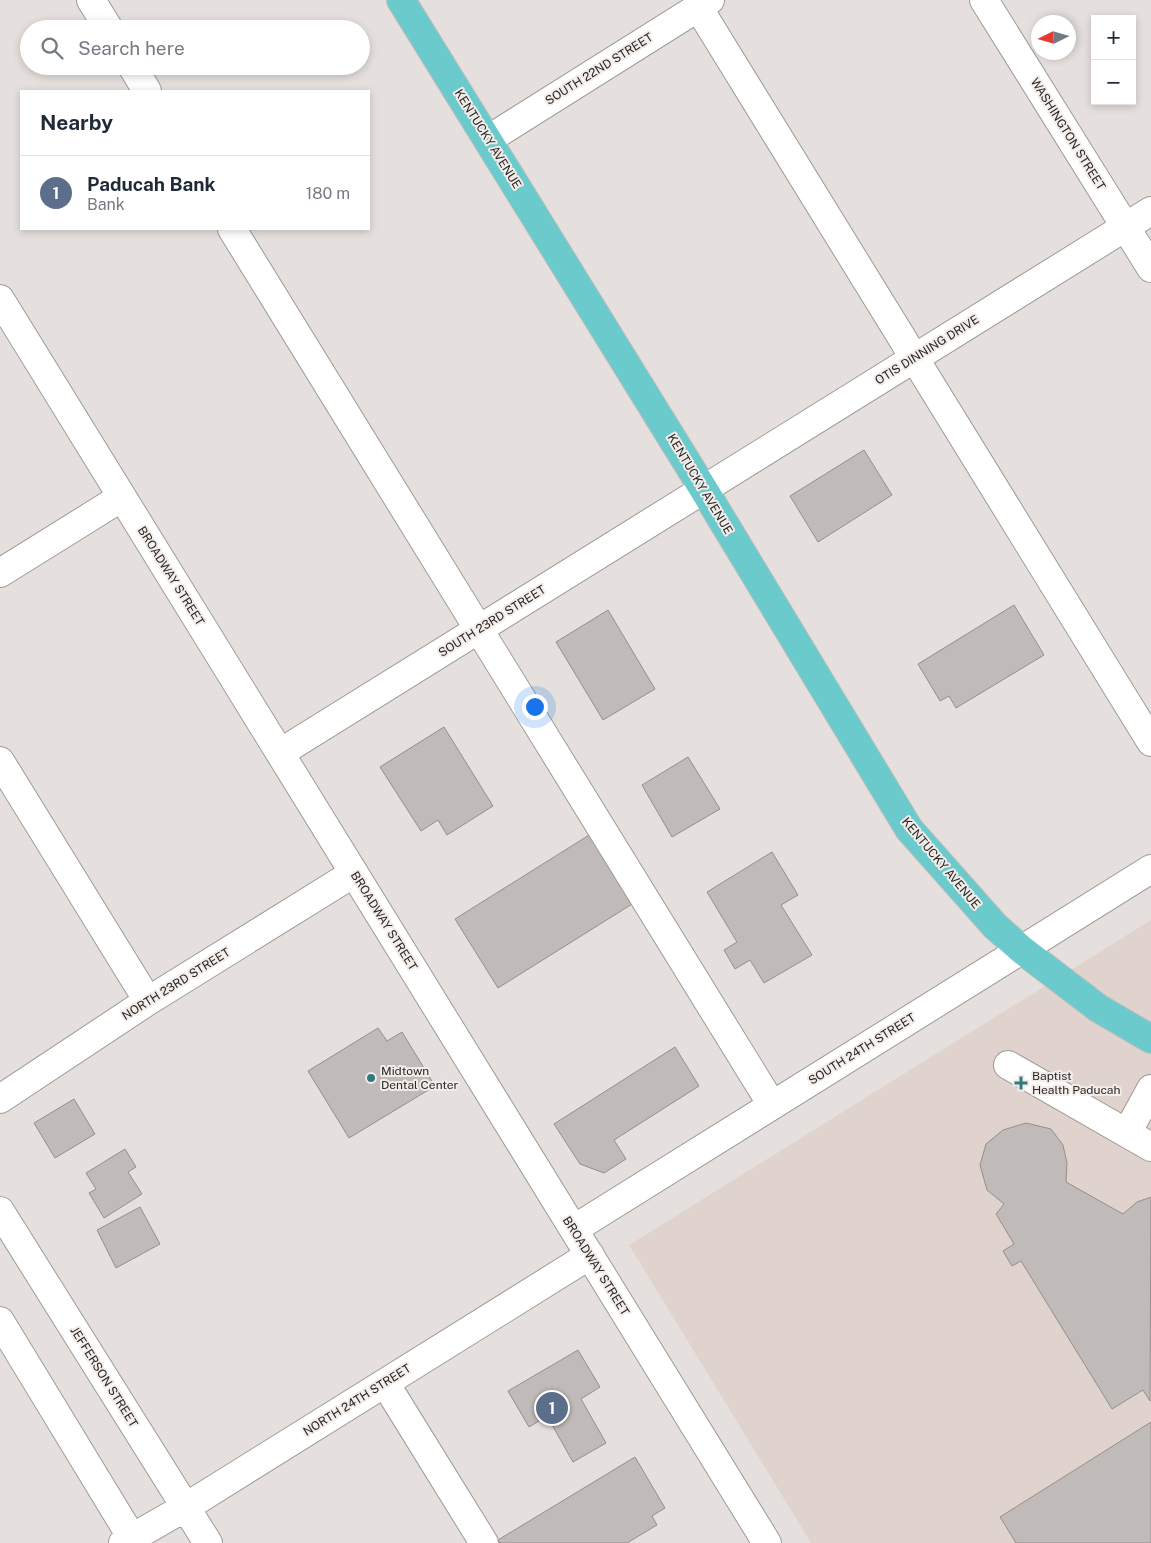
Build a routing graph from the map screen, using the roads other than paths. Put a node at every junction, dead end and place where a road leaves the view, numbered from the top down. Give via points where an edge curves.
1 (91, 0) edge
2 (401, 0) edge
3 (984, 0) edge
4 (704, 4) edge
5 (103, 20) edge
6 (137, 75) edge
7 (146, 90) edge
8 (489, 139) junction
9 (1151, 211) edge
10 (1125, 227) junction
11 (233, 230) edge
12 (1151, 268) edge
13 (0, 299) edge
14 (914, 358) junction
15 (704, 490) junction
16 (122, 497) junction
17 (0, 573) edge
18 (478, 629) junction
19 (1151, 742) edge
20 (280, 752) junction
21 (0, 761) edge
22 (1151, 869) edge
23 (354, 873) junction
24 (1022, 950) junction
25 (148, 1001) junction
26 (1151, 1039) edge
27 (1008, 1065) dead end
28 (1151, 1089) edge
29 (0, 1099) edge
30 (772, 1105) junction
31 (1127, 1133) junction
32 (1151, 1147) edge
33 (0, 1211) edge
34 (574, 1228) junction
35 (590, 1255) junction
36 (0, 1322) edge
37 (385, 1383) junction
38 (186, 1507) junction
39 (130, 1541) edge
40 (208, 1543) edge
41 (484, 1543) edge
42 (767, 1543) edge

1 - 5 street
2 - 8 main road, KENTUCKY AVENUE
3 - 10 street, WASHINGTON STREET
4 - 8 street, SOUTH 22ND STREET
4 - 14 street
6 - 7 street
8 - 15 main road, KENTUCKY AVENUE
9 - 10 street, OTIS DINNING DRIVE
10 - 12 street, WASHINGTON STREET
10 - 14 street, OTIS DINNING DRIVE
11 - 18 street
13 - 16 street, BROADWAY STREET
14 - 15 street, OTIS DINNING DRIVE
14 - 19 street
15 - 18 street, SOUTH 23RD STREET
15 - 24 main road, KENTUCKY AVENUE via 909,829 995,926
16 - 17 street
16 - 20 street, BROADWAY STREET
18 - 20 street, SOUTH 23RD STREET
18 - 30 street
20 - 23 street, BROADWAY STREET
21 - 25 street
22 - 24 street, SOUTH 24TH STREET
23 - 25 street, NORTH 23RD STREET
23 - 34 street, BROADWAY STREET
24 - 26 main road, KENTUCKY AVENUE via 1098,1008
24 - 30 street, SOUTH 24TH STREET
25 - 29 street, NORTH 23RD STREET
27 - 31 street
28 - 31 street
30 - 34 street, SOUTH 24TH STREET
31 - 32 street
33 - 38 street, JEFFERSON STREET
34 - 35 street, BROADWAY STREET
35 - 37 street, NORTH 24TH STREET
35 - 42 street, BROADWAY STREET
36 - 39 street
37 - 38 street, NORTH 24TH STREET
37 - 41 street
38 - 39 street, NORTH 24TH STREET
38 - 40 street, JEFFERSON STREET

